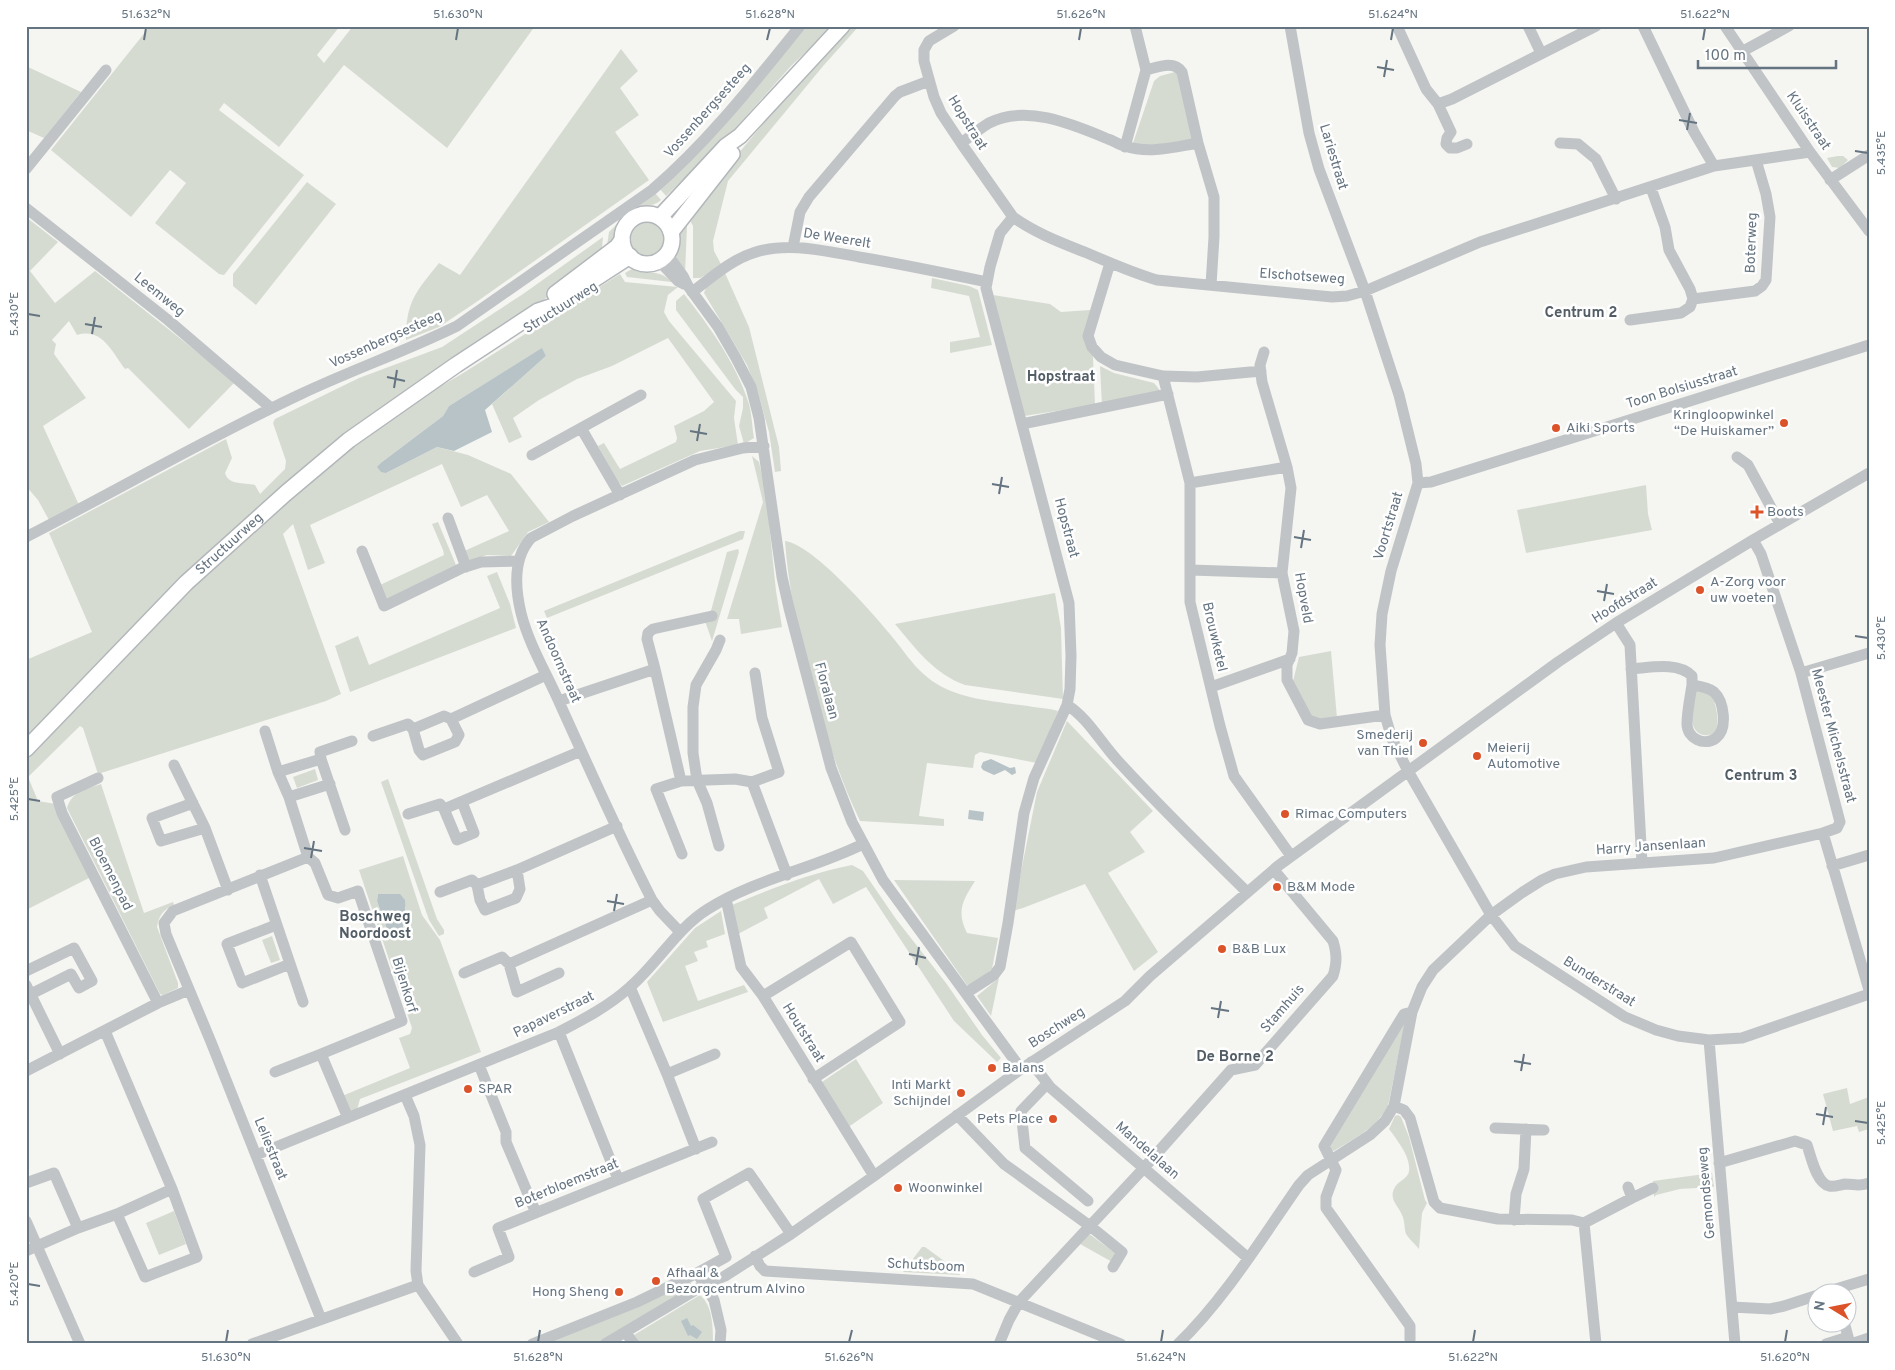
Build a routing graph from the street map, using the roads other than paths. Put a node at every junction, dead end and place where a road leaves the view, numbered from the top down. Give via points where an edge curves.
1 (800, 26) edge
2 (842, 26) edge
3 (954, 26) edge
4 (1135, 26) edge
5 (1290, 26) edge
6 (1397, 26) edge
7 (1528, 26) edge
8 (1596, 26) edge
9 (1643, 26) edge
10 (1725, 26) edge
11 (1789, 26) edge
12 (1743, 51) junction
13 (1541, 53) junction
14 (106, 70) dead end
15 (1146, 70) junction
16 (929, 81) junction
17 (1438, 104) junction
18 (740, 136) junction
19 (961, 143) junction
20 (1198, 143) junction
21 (1560, 143) dead end
22 (1467, 144) dead end
23 (1126, 147) junction
24 (1810, 152) junction
25 (1869, 155) edge
26 (1756, 160) junction
27 (1714, 166) junction
28 (26, 169) edge
29 (1830, 180) junction
30 (1651, 188) junction
31 (1616, 199) junction
32 (26, 208) edge
33 (655, 216) junction
34 (1013, 216) junction
35 (1869, 231) edge
36 (671, 232) junction
37 (622, 240) junction
38 (793, 247) junction
39 (663, 258) junction
40 (634, 260) junction
41 (1110, 263) junction
42 (987, 282) junction
43 (1211, 285) junction
44 (690, 289) junction
45 (1365, 291) junction
46 (1693, 299) junction
47 (538, 311) junction
48 (1630, 320) dead end
49 (1869, 345) edge
50 (1264, 352) dead end
51 (456, 365) junction
52 (1261, 371) junction
53 (1163, 376) junction
54 (1168, 394) junction
55 (641, 395) dead end
56 (271, 408) junction
57 (1022, 424) junction
58 (580, 428) junction
59 (764, 446) junction
60 (532, 455) dead end
61 (1737, 457) dead end
62 (1287, 467) junction
63 (1869, 473) edge
64 (1190, 483) junction
65 (1418, 483) junction
66 (620, 495) junction
67 (448, 518) dead end
68 (1780, 524) junction
69 (26, 537) edge
70 (1752, 540) junction
71 (362, 552) dead end
72 (518, 561) junction
73 (466, 567) junction
74 (1191, 570) junction
75 (1282, 573) junction
76 (384, 606) junction
77 (712, 616) dead end
78 (390, 617) dead end
79 (1616, 623) junction
80 (720, 640) dead end
81 (1869, 653) edge
82 (1290, 659) junction
83 (654, 669) junction
84 (1630, 669) junction
85 (755, 673) dead end
86 (1801, 673) junction
87 (546, 675) junction
88 (1692, 685) junction
89 (1211, 687) junction
90 (559, 701) junction
91 (1067, 705) junction
92 (1386, 716) junction
93 (451, 719) junction
94 (413, 729) junction
95 (265, 730) dead end
96 (373, 736) dead end
97 (352, 741) dead end
98 (26, 750) edge
99 (581, 751) junction
100 (321, 759) junction
101 (174, 765) dead end
102 (1408, 771) junction
103 (278, 772) junction
104 (98, 778) dead end
105 (697, 780) junction
106 (681, 781) junction
107 (752, 782) junction
108 (330, 784) junction
109 (289, 797) junction
110 (462, 802) junction
111 (193, 803) junction
112 (444, 809) junction
113 (408, 814) dead end
114 (617, 826) junction
115 (205, 828) junction
116 (345, 830) dead end
117 (1823, 832) junction
118 (862, 844) junction
119 (719, 846) dead end
120 (682, 854) dead end
121 (1869, 855) edge
122 (1291, 856) junction
123 (308, 857) junction
124 (1642, 863) junction
125 (1832, 866) junction
126 (517, 870) junction
127 (1274, 870) junction
128 (786, 875) junction
129 (260, 876) junction
130 (477, 885) junction
131 (228, 890) junction
132 (440, 892) dead end
133 (1247, 892) junction
134 (726, 899) junction
135 (652, 900) junction
136 (1491, 915) junction
137 (276, 925) junction
138 (680, 932) junction
139 (290, 964) junction
140 (510, 964) junction
141 (26, 971) edge
142 (464, 973) dead end
143 (559, 973) dead end
144 (630, 987) junction
145 (29, 990) edge
146 (190, 990) junction
147 (1869, 992) edge
148 (966, 994) junction
149 (763, 996) junction
150 (303, 1002) dead end
151 (158, 1004) junction
152 (1412, 1012) junction
153 (106, 1031) junction
154 (560, 1032) junction
155 (1708, 1040) junction
156 (60, 1054) junction
157 (321, 1054) junction
158 (714, 1054) dead end
159 (1031, 1062) junction
160 (480, 1065) junction
161 (1021, 1069) junction
162 (26, 1071) edge
163 (275, 1072) dead end
164 (667, 1074) junction
165 (813, 1078) junction
166 (1047, 1084) junction
167 (405, 1095) junction
168 (1394, 1106) junction
169 (956, 1115) junction
170 (348, 1118) junction
171 (1495, 1128) dead end
172 (1526, 1129) junction
173 (1544, 1130) dead end
174 (712, 1142) dead end
175 (696, 1149) junction
176 (256, 1155) junction
177 (1332, 1159) junction
178 (1719, 1163) junction
179 (1144, 1169) junction
180 (874, 1176) junction
181 (618, 1179) junction
182 (26, 1183) edge
183 (1869, 1183) edge
184 (1653, 1188) dead end
185 (172, 1189) junction
186 (1088, 1201) dead end
187 (536, 1213) junction
188 (117, 1214) junction
189 (1514, 1220) junction
190 (26, 1221) edge
191 (1584, 1223) junction
192 (1090, 1226) junction
193 (78, 1228) junction
194 (791, 1234) junction
195 (32, 1248) edge
196 (755, 1256) junction
197 (1248, 1258) junction
198 (1113, 1267) dead end
199 (474, 1272) dead end
200 (698, 1273) junction
201 (418, 1285) junction
202 (704, 1285) junction
203 (1808, 1298) edge
204 (1018, 1302) junction
205 (1732, 1307) junction
206 (321, 1319) junction
207 (626, 1333) junction
208 (1869, 1338) edge
209 (1410, 1340) dead end
210 (1850, 1341) edge
211 (80, 1344) edge
212 (252, 1344) edge
213 (458, 1344) edge
214 (532, 1344) edge
215 (605, 1344) edge
216 (634, 1344) edge
217 (720, 1344) edge
218 (999, 1344) edge
219 (1121, 1344) edge
220 (1178, 1344) edge
221 (1596, 1344) edge
222 (1735, 1344) edge
223 (1826, 1344) edge

1 - 56 street, Vossenbergsesteeg via 697,149 652,190 457,326
2 - 18 main road
3 - 16 street, Hopstraat via 935,36 925,46 924,61
4 - 15 street
5 - 45 street, Lariestraat via 1309,133 1319,169
6 - 17 street via 1426,88
7 - 13 street
8 - 13 street
9 - 27 street
10 - 12 street, Kluisstraat
11 - 12 street
12 - 24 street, Kluisstraat
13 - 17 street
14 - 28 street
15 - 20 street via 1171,65 1179,67
15 - 23 street
16 - 19 street, Hopstraat via 937,106
16 - 38 street via 895,96 809,198 800,212
17 - 22 street via 1451,132 1446,144 1457,148
18 - 33 main road via 723,142
18 - 36 main road via 732,154
19 - 23 street via 988,124 1024,114 1045,117
19 - 34 street, Hopstraat
20 - 23 street via 1159,150
20 - 43 street via 1214,206
21 - 31 street via 1578,144 1596,159
24 - 26 street, Elschotseweg
24 - 29 street, Kluisstraat
25 - 29 street
26 - 27 street, Elschotseweg
26 - 46 street, Boterweg via 1770,217 1766,280 1755,291
27 - 30 street, Elschotseweg
29 - 35 street, Kluisstraat
30 - 31 street, Elschotseweg
30 - 46 street via 1665,227 1669,250
31 - 45 street, Elschotseweg via 1480,242
32 - 56 street, Leemweg via 168,320
33 - 36 main road via 665,221
33 - 37 main road via 638,216 630,221
34 - 41 street, Elschotseweg via 1056,241
34 - 42 street, Hopstraat via 1000,233
36 - 39 main road via 672,244
37 - 40 main road
37 - 47 main road, Structuurweg via 548,299
38 - 42 street, De Weerelt via 880,260
38 - 44 street, De Weerelt via 744,256
39 - 40 main road via 649,264
39 - 44 street, Floralaan via 678,281
40 - 47 main road, Structuurweg via 553,306
40 - 51 main road, Structuurweg via 478,360
41 - 43 street, Elschotseweg via 1157,280
41 - 53 street via 1088,336 1092,348 1115,365
42 - 57 street, Hopstraat via 987,295
43 - 45 street, Elschotseweg via 1332,297
44 - 59 street, Floralaan via 718,327 751,387
45 - 65 street, Voortstraat via 1399,395
46 - 48 street via 1690,307 1681,313
47 - 51 main road, Structuurweg
49 - 65 street, Toon Bolsiusstraat via 1431,482
50 - 52 street, Hopveld
51 - 98 main road, Structuurweg via 349,440 247,526 153,616
52 - 53 street via 1197,377
52 - 62 street, Hopveld
53 - 54 street, Brouwketel
54 - 57 street
54 - 64 street, Brouwketel
55 - 58 street
56 - 69 street, Vossenbergsesteeg
57 - 91 street, Hopstraat via 1069,603 1071,656
58 - 60 street
58 - 66 street
59 - 66 street, Andoornstraat via 695,460
59 - 118 street, Floralaan via 782,577 794,628 831,768
61 - 68 street via 1748,465
62 - 64 street
62 - 75 street, Hopveld via 1292,488
63 - 68 street, Hoofdstraat
64 - 74 street, Brouwketel
65 - 92 street, Voortstraat via 1391,571 1382,614 1380,645
66 - 72 street, Andoornstraat via 532,538 526,543
67 - 73 street
68 - 70 street, Hoofdstraat
70 - 79 street, Hoofdstraat
70 - 86 street, Meester Michelsstraat via 1761,554
71 - 76 street
72 - 73 street via 481,562
72 - 87 street, Andoornstraat via 522,614
73 - 76 street
74 - 75 street
74 - 89 street, Brouwketel via 1190,602
75 - 82 street, Hopveld via 1294,632
76 - 78 street
77 - 83 street via 653,629 648,633
79 - 84 street via 1630,645
79 - 102 street, Hoofdstraat
80 - 105 street via 694,693
81 - 86 street
82 - 89 street
82 - 92 street, Hopveld via 1287,680 1308,720 1320,724
83 - 90 street
83 - 106 street
84 - 88 street via 1676,668 1688,671
84 - 124 street
85 - 107 street via 762,718 778,772
86 - 117 street, Meester Michelsstraat via 1840,822 1837,828
87 - 90 street, Andoornstraat
87 - 93 street
88 - 88 street via 1689,733 1701,741 1715,739 1723,724 1723,709 1716,693
89 - 122 street, Brouwketel via 1234,776
90 - 99 street, Andoornstraat
91 - 133 street via 1078,711 1116,759 1167,814
91 - 148 street, Hopstraat via 1034,778 1024,813 1000,967 994,975
92 - 102 street, Voortstraat via 1392,739
93 - 94 street via 444,716
93 - 94 street via 459,736 455,742 423,755
94 - 96 street via 408,724
95 - 103 street
97 - 100 street via 320,752
99 - 110 street
99 - 114 street, Andoornstraat
100 - 103 street
100 - 108 street
101 - 111 street
102 - 122 street, Boschweg
102 - 136 street, Bunderstraat
103 - 109 street
104 - 151 street, Bloemenpad via 57,796 62,813
105 - 106 street
105 - 107 street
105 - 119 street
106 - 120 street via 656,788
107 - 128 street
108 - 109 street
108 - 116 street
109 - 123 street
110 - 112 street
110 - 112 street via 474,833 457,840
111 - 115 street
111 - 115 street via 152,818 162,842
112 - 113 street via 440,804
114 - 126 street
114 - 135 street, Andoornstraat
115 - 131 street
117 - 124 street, Harry Jansenlaan via 1714,858
117 - 125 street
118 - 128 street, Papaverstraat
118 - 148 street, Floralaan via 883,880
121 - 125 street
122 - 127 street, Boschweg
123 - 129 street
123 - 157 street, Bijenkorf via 316,863 325,890 332,897 358,891 402,1021
124 - 136 street, Harry Jansenlaan via 1586,867 1555,874
125 - 147 street
126 - 130 street
126 - 130 street via 520,889 516,898 485,910
127 - 133 street, Boschweg
127 - 179 street, Stamhuis via 1333,941 1337,964 1333,976 1254,1065 1231,1070
128 - 134 street, Papaverstraat
129 - 131 street
129 - 137 street
130 - 132 street via 472,880
131 - 146 street via 173,911 164,923
133 - 159 street, Boschweg via 1125,1001
134 - 138 street, Papaverstraat via 707,909
134 - 149 street, Houtstraat via 741,967
135 - 138 street, Andoornstraat
135 - 140 street
136 - 152 street, Harry Jansenlaan via 1433,970
136 - 155 street, Bunderstraat via 1515,946 1625,1017 1656,1030
137 - 139 street
137 - 139 street via 227,944 242,983
138 - 144 street, Papaverstraat
139 - 150 street
140 - 142 street via 502,957
140 - 143 street via 517,992
141 - 145 street via 74,948 92,981 79,988 71,974
144 - 154 street, Papaverstraat via 599,1010
144 - 164 street
145 - 156 street
146 - 151 street
146 - 176 street, Leliestraat
147 - 155 street, Bunderstraat via 1742,1038
148 - 161 street, Floralaan
149 - 165 street, Houtstraat
149 - 165 street via 851,942 900,1022
151 - 153 street
152 - 168 street
152 - 177 street via 1404,1014 1326,1142 1325,1149
153 - 156 street
153 - 185 street
154 - 160 street, Papaverstraat
154 - 181 street
155 - 178 street, Gemondseweg
156 - 162 street
157 - 163 street
157 - 170 street
158 - 164 street
159 - 161 street, Boschweg
159 - 166 street, Mandelalaan
160 - 167 street, Papaverstraat
160 - 187 street via 506,1132 506,1142
161 - 169 street, Boschweg
164 - 175 street
165 - 180 street, Houtstraat
166 - 179 street, Mandelalaan
166 - 186 street via 1022,1111 1025,1148
167 - 170 street, Papaverstraat
167 - 201 street via 414,1116 420,1145
168 - 177 street via 1378,1129
168 - 189 street via 1404,1110 1410,1118 1437,1206 1483,1217
169 - 180 street, Boschweg
169 - 192 street via 1004,1164
170 - 176 street, Papaverstraat
171 - 172 street
172 - 173 street
172 - 189 street via 1524,1169 1516,1194
174 - 175 street, Boterbloemstraat
175 - 181 street, Boterbloemstraat
176 - 206 street, Leliestraat
177 - 197 street via 1299,1185
177 - 209 street via 1336,1170 1326,1197 1326,1208 1410,1326
178 - 183 street via 1795,1141 1807,1145 1817,1174 1827,1186
178 - 205 street, Gemondseweg
179 - 192 street, Stamhuis
179 - 197 street, Mandelalaan
180 - 194 street, Boschweg
181 - 187 street, Boterbloemstraat
182 - 193 street via 54,1173
184 - 191 street via 1630,1193
185 - 188 street
185 - 188 street via 197,1258 145,1277
187 - 199 street, Boterbloemstraat via 498,1228 509,1257
188 - 193 street
189 - 191 street
190 - 195 street
191 - 221 street
192 - 198 street via 1122,1252
192 - 204 street, Stamhuis
193 - 195 street
194 - 196 street, Boschweg
194 - 200 street via 749,1173 703,1199 726,1257
195 - 211 street
196 - 202 street, Boschweg via 725,1276
196 - 204 street, Schutsboom via 765,1271 973,1284
197 - 220 street via 1197,1326
200 - 202 street
200 - 214 street via 637,1302
201 - 206 street
201 - 213 street
202 - 207 street, Boschweg
202 - 217 street via 714,1300 721,1330
203 - 205 street via 1770,1309
204 - 218 street, Stamhuis
204 - 219 street, Schutsboom
205 - 222 street, Gemondseweg
206 - 212 street
207 - 215 street, Boschweg
207 - 216 street
208 - 210 street
210 - 223 street

